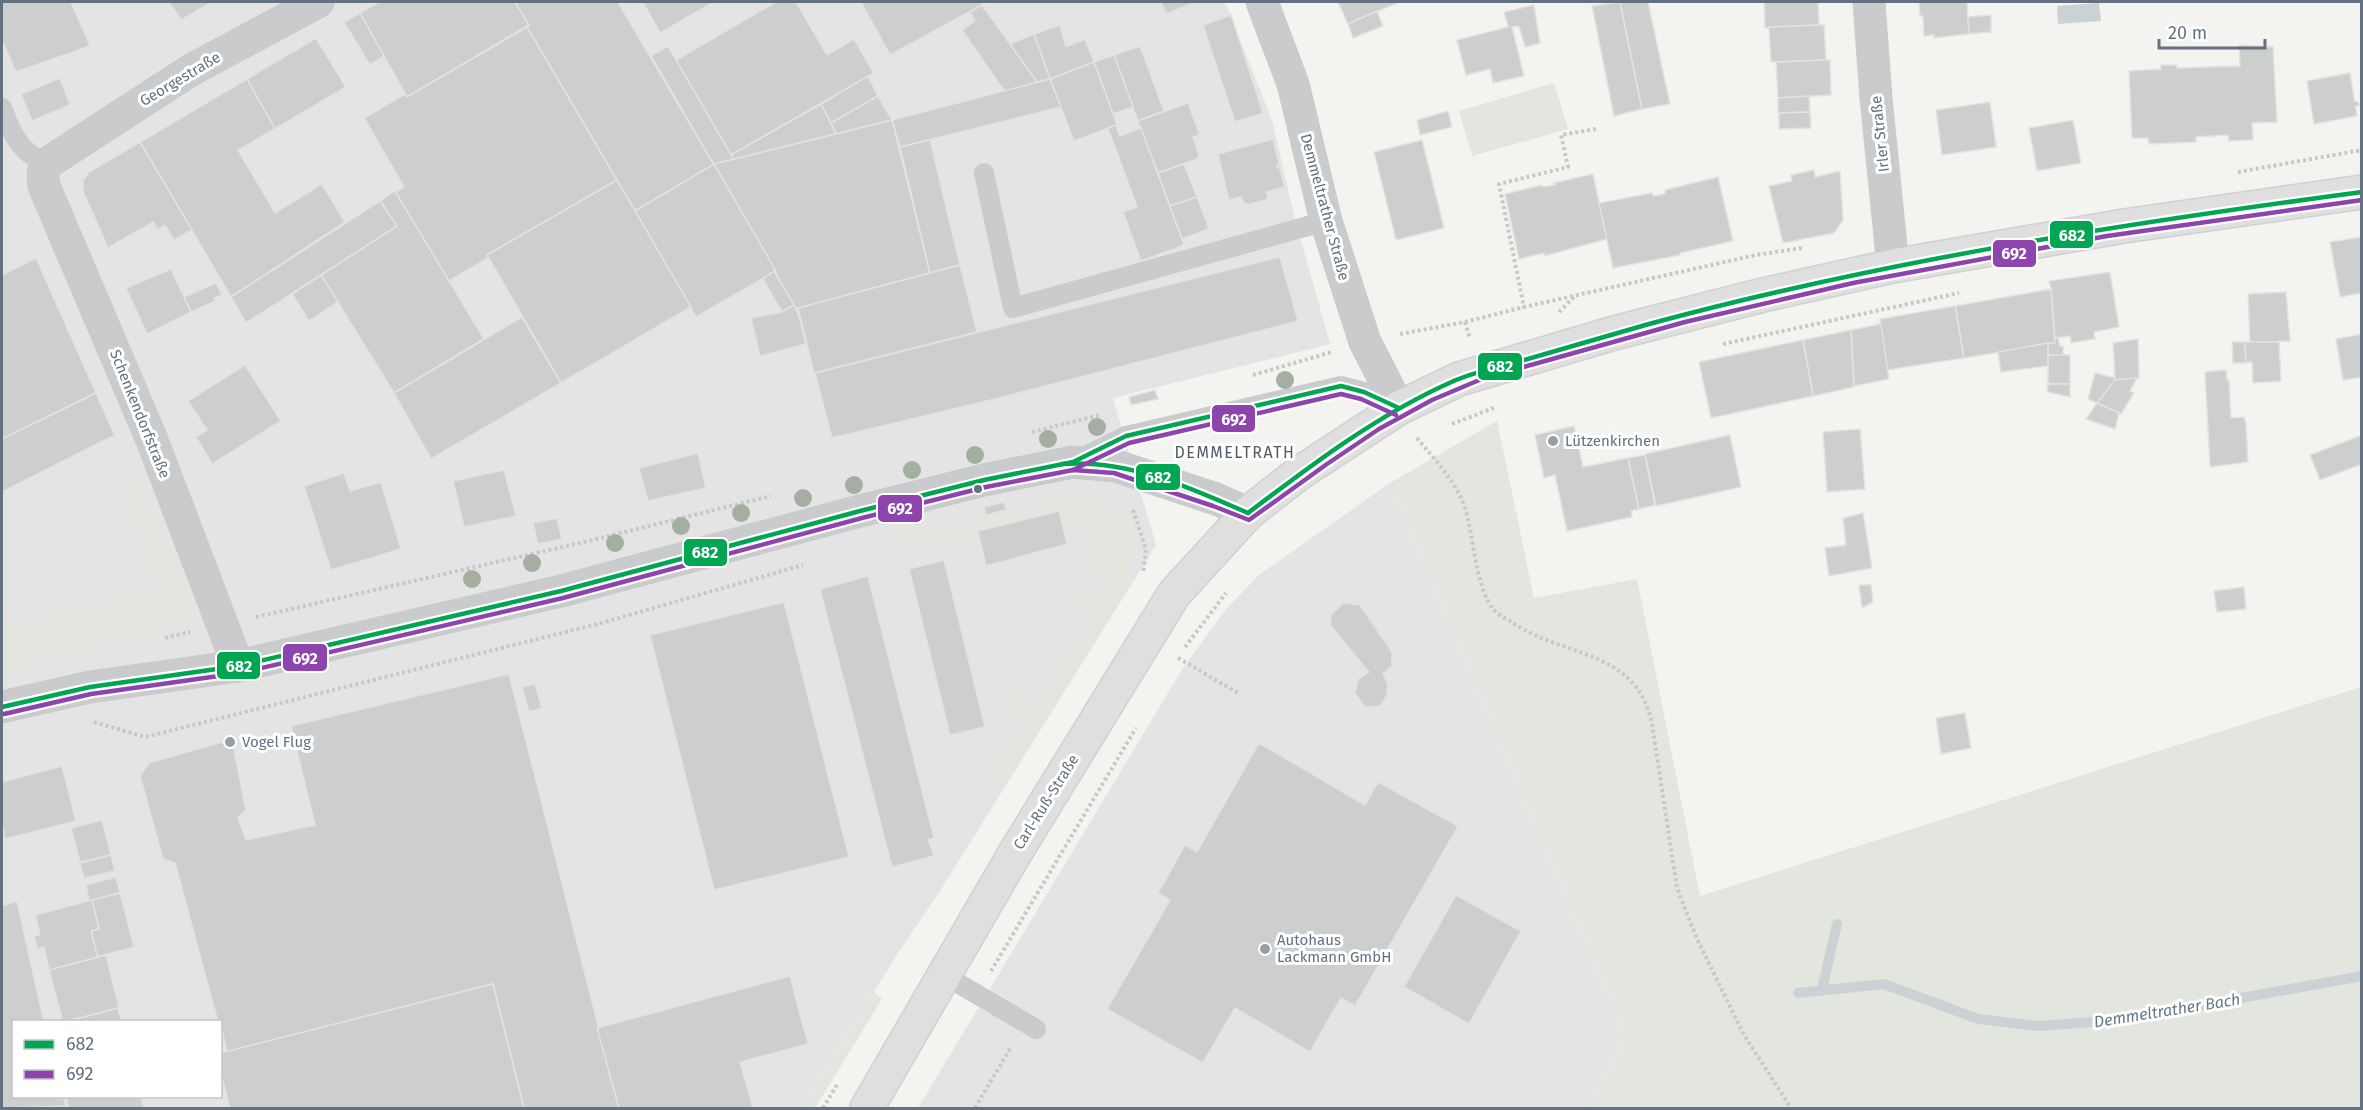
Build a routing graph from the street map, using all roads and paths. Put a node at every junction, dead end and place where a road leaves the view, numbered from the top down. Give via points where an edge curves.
1 (318, 2) edge
2 (1262, 2) edge
3 (1869, 2) edge
4 (2355, 104) dead end
5 (2361, 107) edge
6 (2, 108) edge
7 (1596, 129) dead end
8 (46, 164) junction
9 (984, 173) dead end
10 (2361, 192) edge
11 (1326, 221) junction
12 (1756, 255) dead end
13 (1893, 266) junction
14 (1971, 290) dead end
15 (1524, 307) junction
16 (1365, 342) junction
17 (1719, 345) dead end
18 (1251, 375) dead end
19 (1504, 405) dead end
20 (1399, 408) junction
21 (1102, 415) dead end
22 (1449, 425) dead end
23 (1427, 433) dead end
24 (1022, 434) dead end
25 (1073, 462) junction
26 (778, 494) dead end
27 (1128, 502) dead end
28 (1248, 513) junction
29 (804, 564) dead end
30 (1140, 579) dead end
31 (1227, 591) dead end
32 (223, 624) junction
33 (164, 639) dead end
34 (1178, 658) junction
35 (238, 666) junction
36 (1172, 668) dead end
37 (1238, 693) dead end
38 (2, 707) edge
39 (1141, 719) dead end
40 (89, 720) dead end
41 (944, 975) junction
42 (977, 995) junction
43 (1031, 1026) joint
44 (840, 1079) dead end
45 (823, 1108) edge
46 (867, 1108) edge
47 (975, 1108) edge
48 (1791, 1108) edge

1 - 8 street, Georgestraße via 191,70
2 - 11 street, Demmeltrather Straße via 1293,84
3 - 13 street, Irler Straße
4 - 5 path via 2361,103
6 - 8 lane via 18,145
7 - 15 path via 1561,135 1568,167 1499,184
8 - 32 street, Schenkendorfstraße via 44,186 152,440
9 - 11 lane via 1013,308
10 - 13 main road, Carl-Ruß-Straße via 2124,226
11 - 16 street, Demmeltrather Straße
12 - 15 path
13 - 20 main road, Carl-Ruß-Straße via 1614,333 1459,379
14 - 17 path
15 - 16 path
16 - 18 path
16 - 20 street, Demmeltrather Straße
19 - 22 path
20 - 25 lane via 1341,386 1126,436
20 - 28 main road, Carl-Ruß-Straße via 1298,474
21 - 24 path
23 - 48 path via 1416,437 1458,491 1472,531 1484,591 1494,610 1550,642 1595,657 1623,672 1641,691 1649,706 1677,888 1744,1035
25 - 28 street via 1116,466
25 - 35 street via 984,480 561,591
26 - 32 path
27 - 30 path via 1146,549
28 - 41 main road, Carl-Ruß-Straße via 1174,594
29 - 40 path via 598,624 145,737
31 - 34 path
32 - 33 path
32 - 35 street, Schenkendorfstraße
34 - 36 path
34 - 37 path
35 - 38 street via 90,687
39 - 42 path
41 - 42 lane
41 - 46 main road, Carl-Ruß-Straße
42 - 43 lane
43 - 47 path
44 - 45 path

